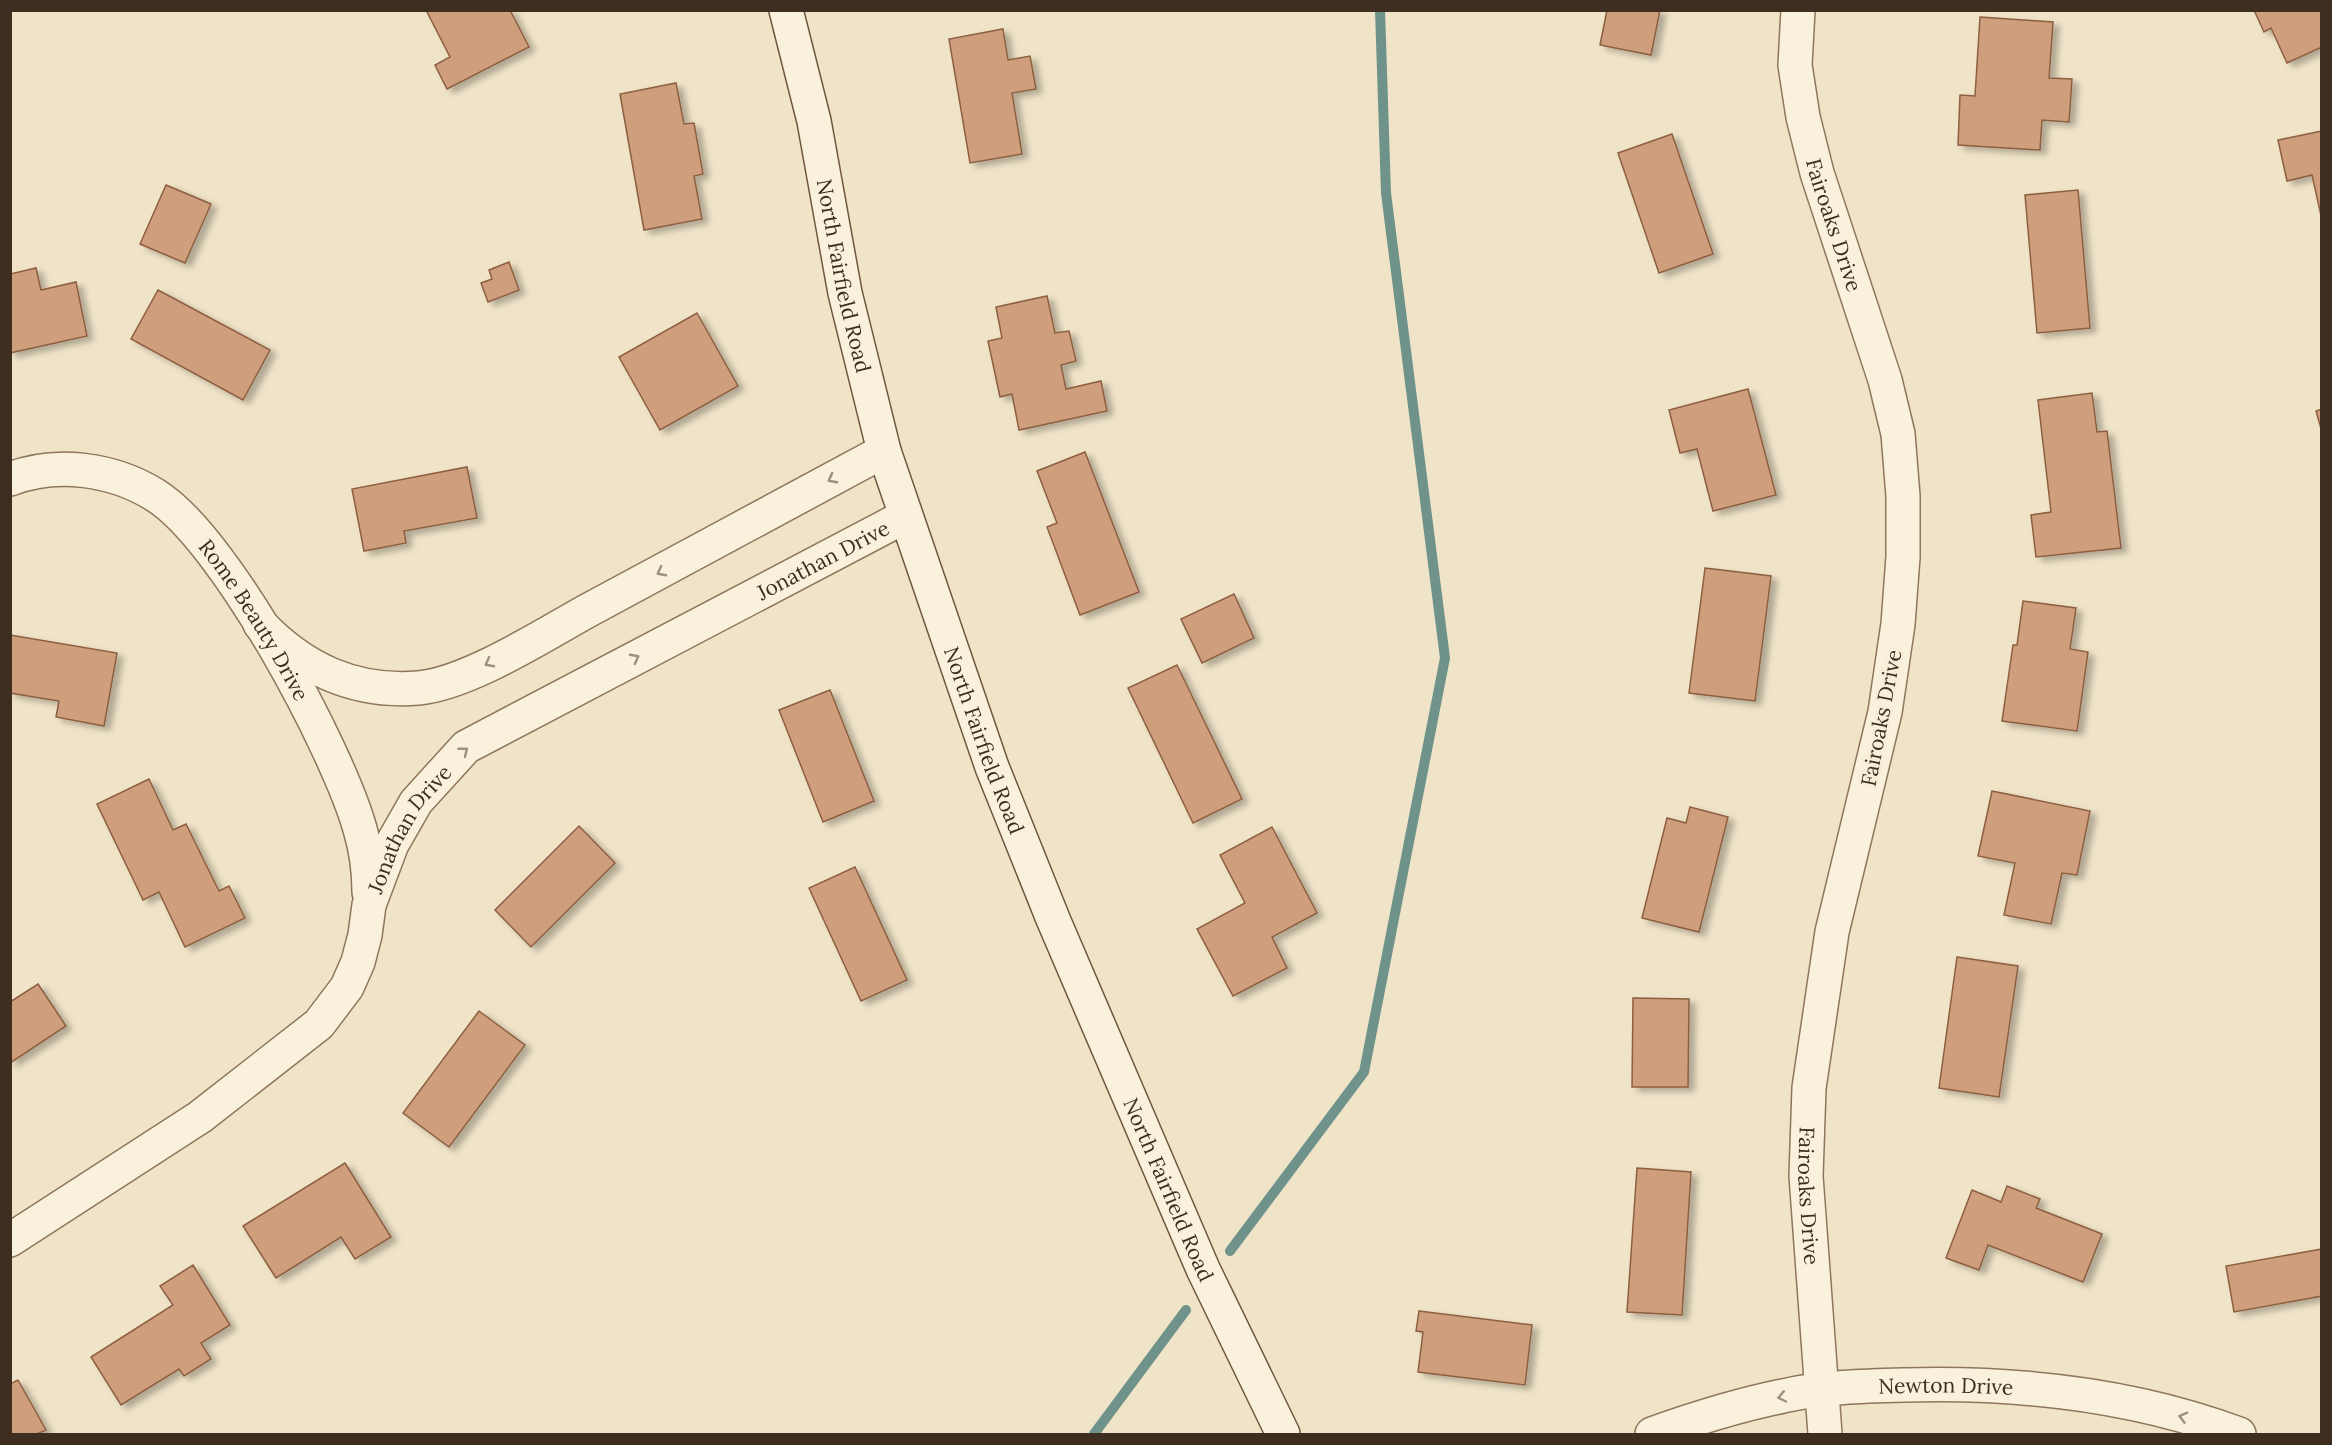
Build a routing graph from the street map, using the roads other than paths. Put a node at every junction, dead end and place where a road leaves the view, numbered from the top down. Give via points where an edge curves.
1 (786, 10) edge
2 (1798, 10) edge
3 (884, 451) junction
4 (10, 479) edge
5 (904, 517) junction
6 (260, 624) junction
7 (369, 905) junction
8 (10, 1240) edge
9 (1822, 1391) junction
10 (1283, 1434) edge
11 (1652, 1434) edge
12 (1826, 1434) edge
13 (2239, 1434) edge

1 - 3 street, North Fairfield Road via 814,121 845,293
2 - 9 street, Fairoaks Drive via 1795,65 1803,117 1817,173 1885,380 1898,434 1903,496 1898,624 1885,712 1832,932 1809,1088 1806,1176
3 - 5 street, North Fairfield Road
3 -> 6 street via 561,626 445,683 393,689 344,681 297,658
4 - 6 street, Rome Beauty Drive via 57,469 92,471 126,480 155,495 196,532
7 -> 5 street, Jonathan Drive via 382,864 405,821 434,781 466,747
5 - 10 street, North Fairfield Road via 992,767 1053,919 1203,1269
6 - 7 street, Rome Beauty Drive via 354,808 367,858
7 - 8 street, Jonathan Drive via 358,962 346,987 319,1024 200,1117
9 -> 11 street, Newton Drive via 1784,1395
9 - 12 street, Fairoaks Drive
13 -> 9 street, Newton Drive via 2144,1406 2031,1388 1955,1384

